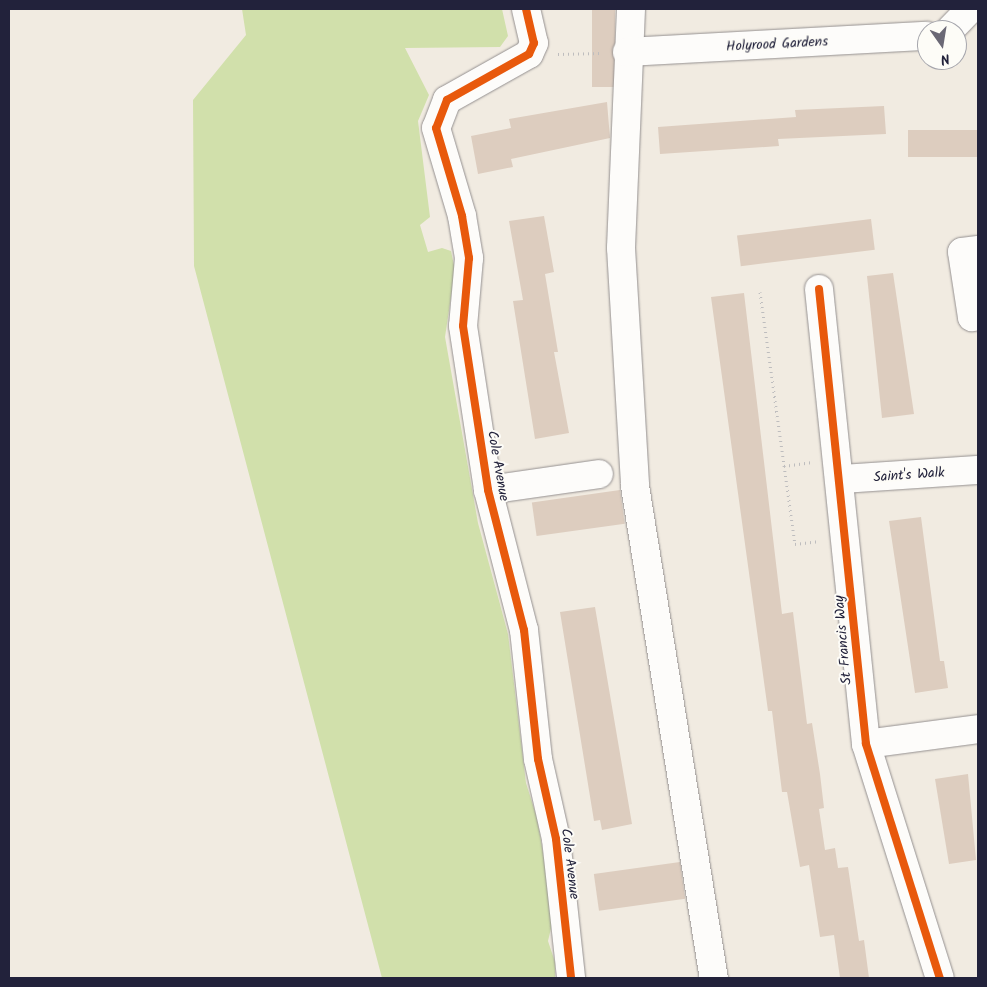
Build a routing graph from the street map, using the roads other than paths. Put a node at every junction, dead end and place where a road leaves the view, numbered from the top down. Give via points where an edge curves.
1 (526, 9) edge
2 (631, 9) edge
3 (970, 9) edge
4 (960, 20) edge
5 (917, 37) edge
6 (627, 52) junction
7 (978, 250) edge
8 (819, 289) dead end
9 (978, 316) edge
10 (978, 470) edge
11 (599, 474) dead end
12 (841, 479) junction
13 (488, 490) junction
14 (978, 728) edge
15 (866, 744) junction
16 (571, 978) edge
17 (714, 978) edge
18 (940, 978) edge

1 - 13 street, Cole Avenue via 534,43 529,54 447,100 436,128 462,216 469,258 463,326
2 - 6 street
3 - 4 street
5 - 6 street, Holyrood Gardens
6 - 17 street via 621,248 635,486
7 - 9 street via 962,252 972,317
8 - 12 street, St Francis Way
10 - 12 street, Saint's Walk
11 - 13 street, Cole Avenue
12 - 15 street, St Francis Way
13 - 16 street, Cole Avenue via 524,630 538,759 556,839
14 - 15 street
15 - 18 street, St Francis Way

